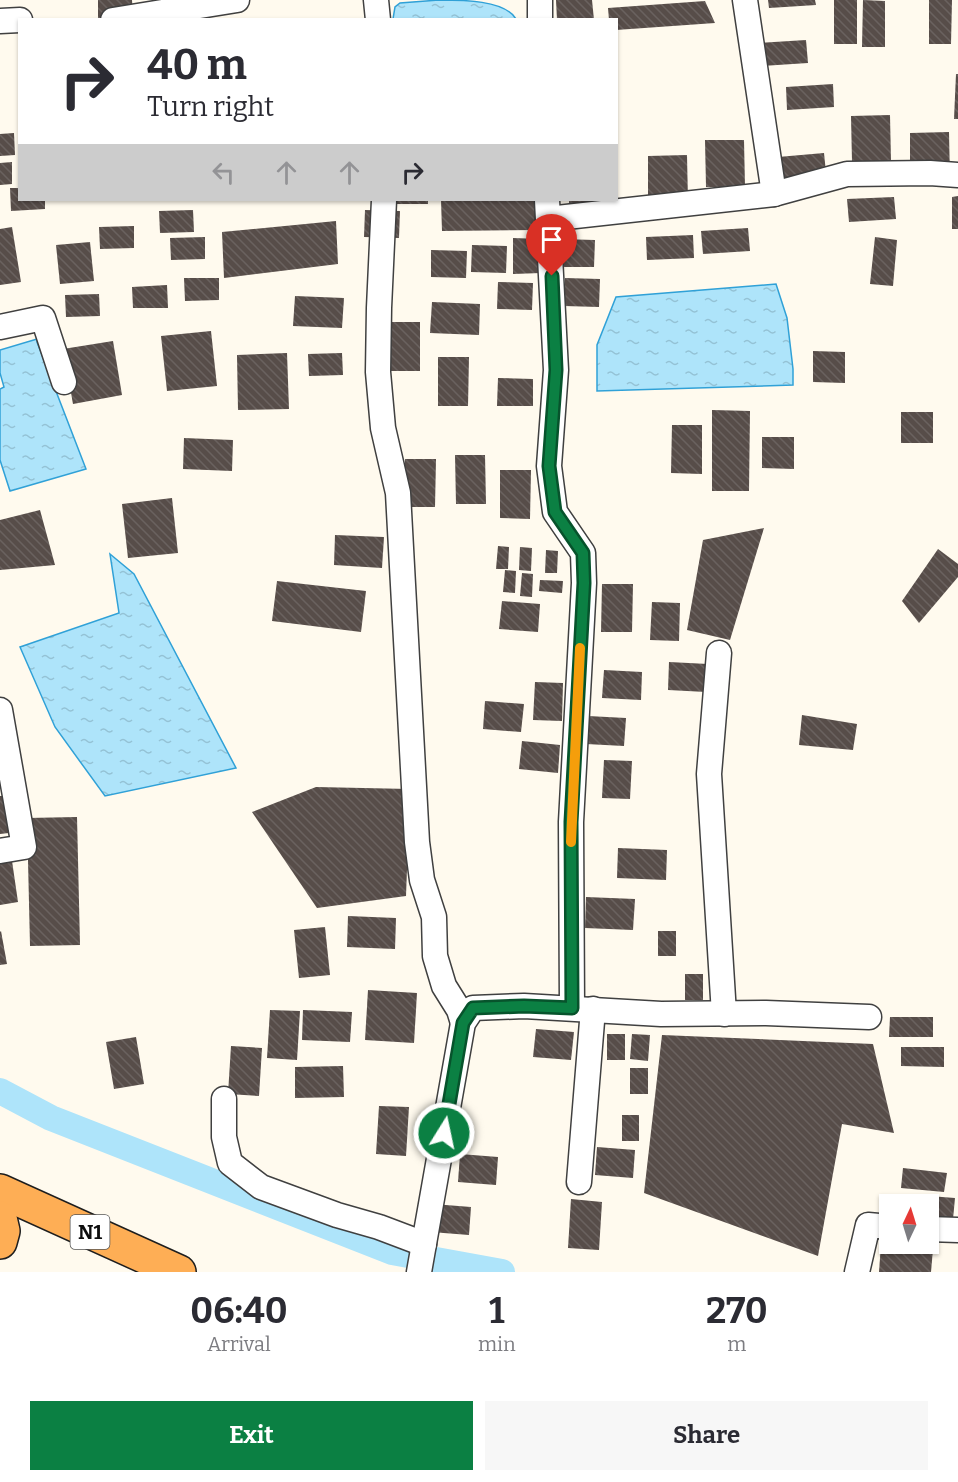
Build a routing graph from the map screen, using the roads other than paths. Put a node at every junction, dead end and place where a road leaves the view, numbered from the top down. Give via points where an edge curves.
1 (237, 0) edge
2 (376, 0) edge
3 (540, 0) edge
4 (745, 0) edge
5 (125, 18) edge
6 (378, 18) edge
7 (540, 18) edge
8 (18, 20) edge
9 (0, 21) edge
10 (958, 175) edge
11 (774, 194) junction
12 (384, 201) edge
13 (548, 209) edge
14 (0, 327) edge
15 (64, 382) dead end
16 (719, 653) dead end
17 (0, 710) edge
18 (0, 851) edge
19 (582, 1009) junction
20 (724, 1014) junction
21 (870, 1017) dead end
22 (463, 1023) junction
23 (224, 1099) dead end
24 (579, 1182) dead end
25 (0, 1191) edge
26 (0, 1218) edge
27 (879, 1226) edge
28 (939, 1229) edge
29 (958, 1230) edge
30 (0, 1242) edge
31 (424, 1244) junction
32 (179, 1272) edge
33 (419, 1272) edge
34 (857, 1272) edge

1 - 5 street
2 - 6 street
3 - 7 street
4 - 11 street
8 - 9 street
10 - 11 street via 847,174
11 - 13 street
12 - 22 street via 378,372 383,428 398,493 417,842 422,880 434,917 435,956 444,986
13 - 19 street via 556,370 549,466 555,512 583,553 571,822
14 - 15 street via 43,318
16 - 20 street via 709,774
17 - 18 street via 24,847
19 - 20 street
19 - 22 street via 473,1008
19 - 24 street
20 - 21 street
22 - 31 street
23 - 31 street via 224,1137 230,1163 261,1187
25 - 32 highway, N1
26 - 30 highway
27 - 34 street via 868,1225
28 - 29 street
31 - 33 street

